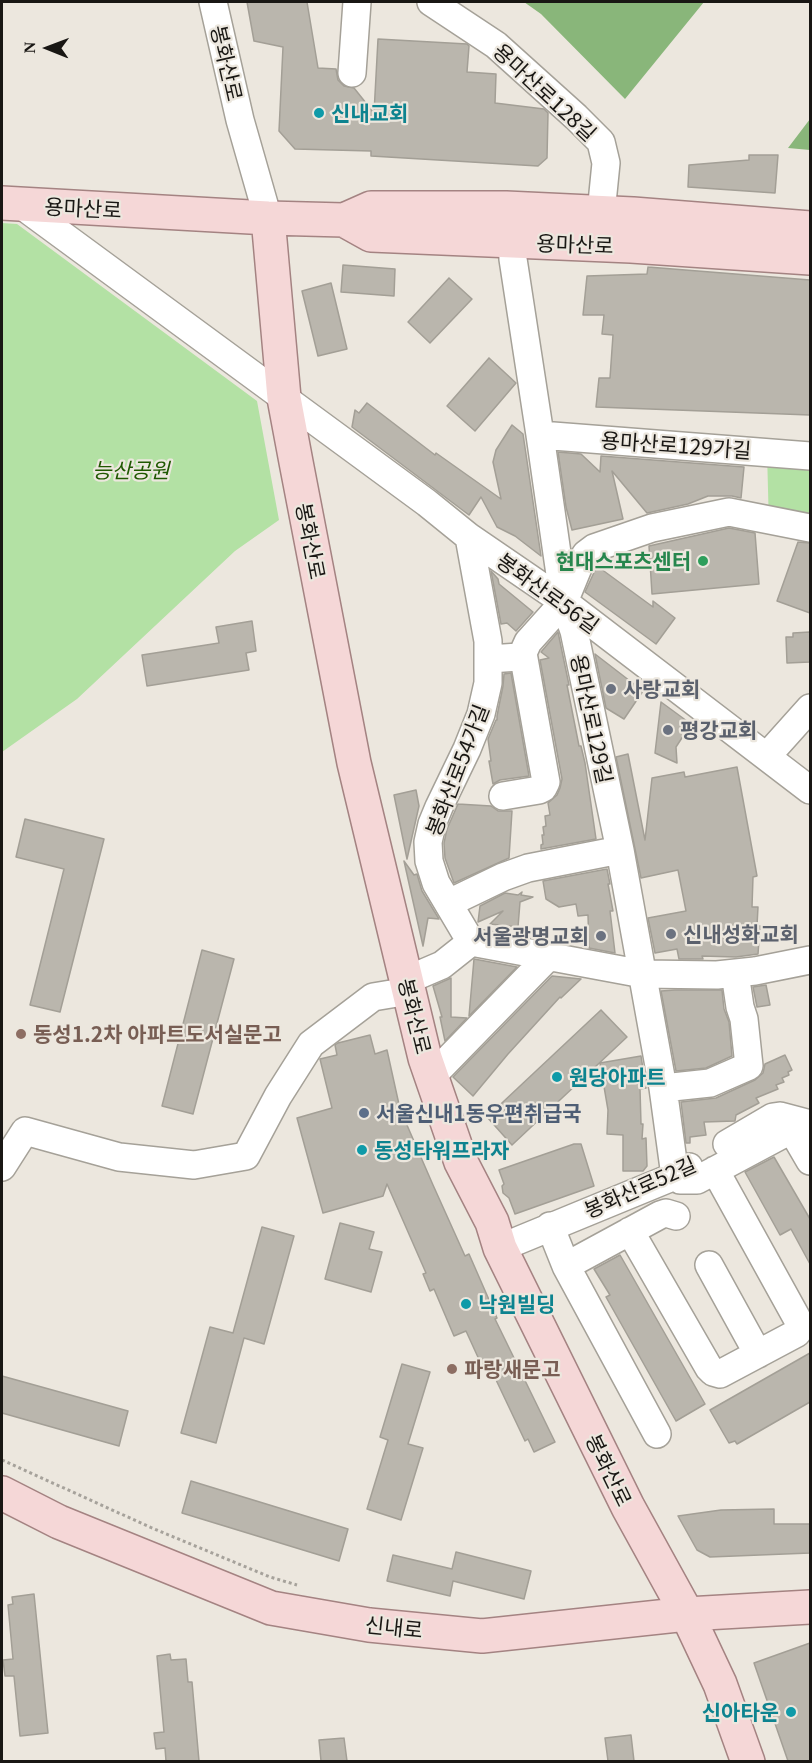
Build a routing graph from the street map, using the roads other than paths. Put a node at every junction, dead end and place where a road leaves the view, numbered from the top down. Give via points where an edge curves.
1 (213, 2) edge
2 (357, 2) edge
3 (431, 2) edge
4 (352, 73) dead end
5 (11, 204) edge
6 (601, 213) junction
7 (268, 218) junction
8 (344, 220) junction
9 (810, 228) edge
10 (512, 241) junction
11 (810, 258) edge
12 (284, 399) junction
13 (540, 435) junction
14 (810, 456) edge
15 (810, 528) edge
16 (469, 537) junction
17 (564, 602) junction
18 (523, 653) junction
19 (489, 659) junction
20 (810, 708) edge
21 (767, 756) junction
22 (810, 790) edge
23 (503, 796) dead end
24 (620, 850) junction
25 (449, 903) junction
26 (471, 942) junction
27 (548, 957) junction
28 (810, 960) edge
29 (735, 973) junction
30 (644, 974) junction
31 (408, 986) junction
32 (431, 1077) junction
33 (663, 1088) junction
34 (810, 1124) edge
35 (810, 1161) edge
36 (2, 1167) edge
37 (715, 1170) junction
38 (675, 1176) junction
39 (676, 1216) dead end
40 (550, 1226) junction
41 (630, 1231) junction
42 (500, 1248) junction
43 (709, 1265) dead end
44 (567, 1266) junction
45 (758, 1354) junction
46 (657, 1434) dead end
47 (2, 1493) edge
48 (810, 1607) edge
49 (687, 1614) junction
50 (748, 1761) edge

1 - 7 street, 봉화산로
2 - 4 street
3 - 6 street, 용마산로128길 via 496,45 601,142 606,163
5 - 7 main road, 용마산로
5 - 12 street, 봉화산로56길
6 - 8 main road, 용마산로 via 370,208
6 - 9 main road, 용마산로
7 - 8 main road, 용마산로
7 - 12 main road, 봉화산로
8 - 10 main road, 용마산로 via 371,235
10 - 11 main road, 용마산로
10 - 13 street, 용마산로129길
12 - 16 street, 봉화산로56길
12 - 31 main road, 봉화산로 via 354,763
13 - 14 street, 용마산로129가길
13 - 17 street, 용마산로129길
15 - 17 street via 729,512 652,528 586,554
16 - 17 street, 봉화산로56길
16 - 19 street, 봉화산로54가길
17 - 18 street
17 - 21 street, 봉화산로56길
17 - 24 street, 용마산로129길 via 574,631
18 - 19 street via 519,657
18 - 23 street via 546,782 539,790
19 - 25 street, 봉화산로54가길 via 481,714 432,824 428,843 435,883
20 - 21 street
21 - 22 street, 봉화산로56길
24 - 25 street via 528,868
24 - 30 street, 용마산로129길
25 - 26 street, 봉화산로54가길
26 - 27 street
26 - 31 street
27 - 30 street
27 - 32 street, 봉화산로
28 - 29 street
29 - 30 street
29 - 33 street via 749,1066 713,1082
30 - 33 street, 용마산로129길
31 - 32 main road, 봉화산로
31 - 36 street via 373,997 311,1044 246,1156 194,1165 129,1159 25,1131
32 - 42 main road, 봉화산로 via 461,1162 492,1222
33 - 38 street, 용마산로129길
34 - 38 street, 봉화산로52길 via 780,1116 772,1118
35 - 37 street via 796,1137 785,1133
37 - 38 street via 692,1181
37 - 45 street via 799,1322 797,1333
38 - 40 street, 봉화산로52길
39 - 41 street via 666,1213
40 - 42 street, 봉화산로52길
40 - 44 street
41 - 44 street
41 - 45 street via 713,1372 720,1374
42 - 49 main road, 봉화산로 via 628,1507
43 - 45 street
44 - 46 street
47 - 49 main road, 신내로 via 59,1522 282,1610 369,1625 482,1635
48 - 49 main road, 신내로
49 - 50 main road, 봉화산로 via 720,1683

